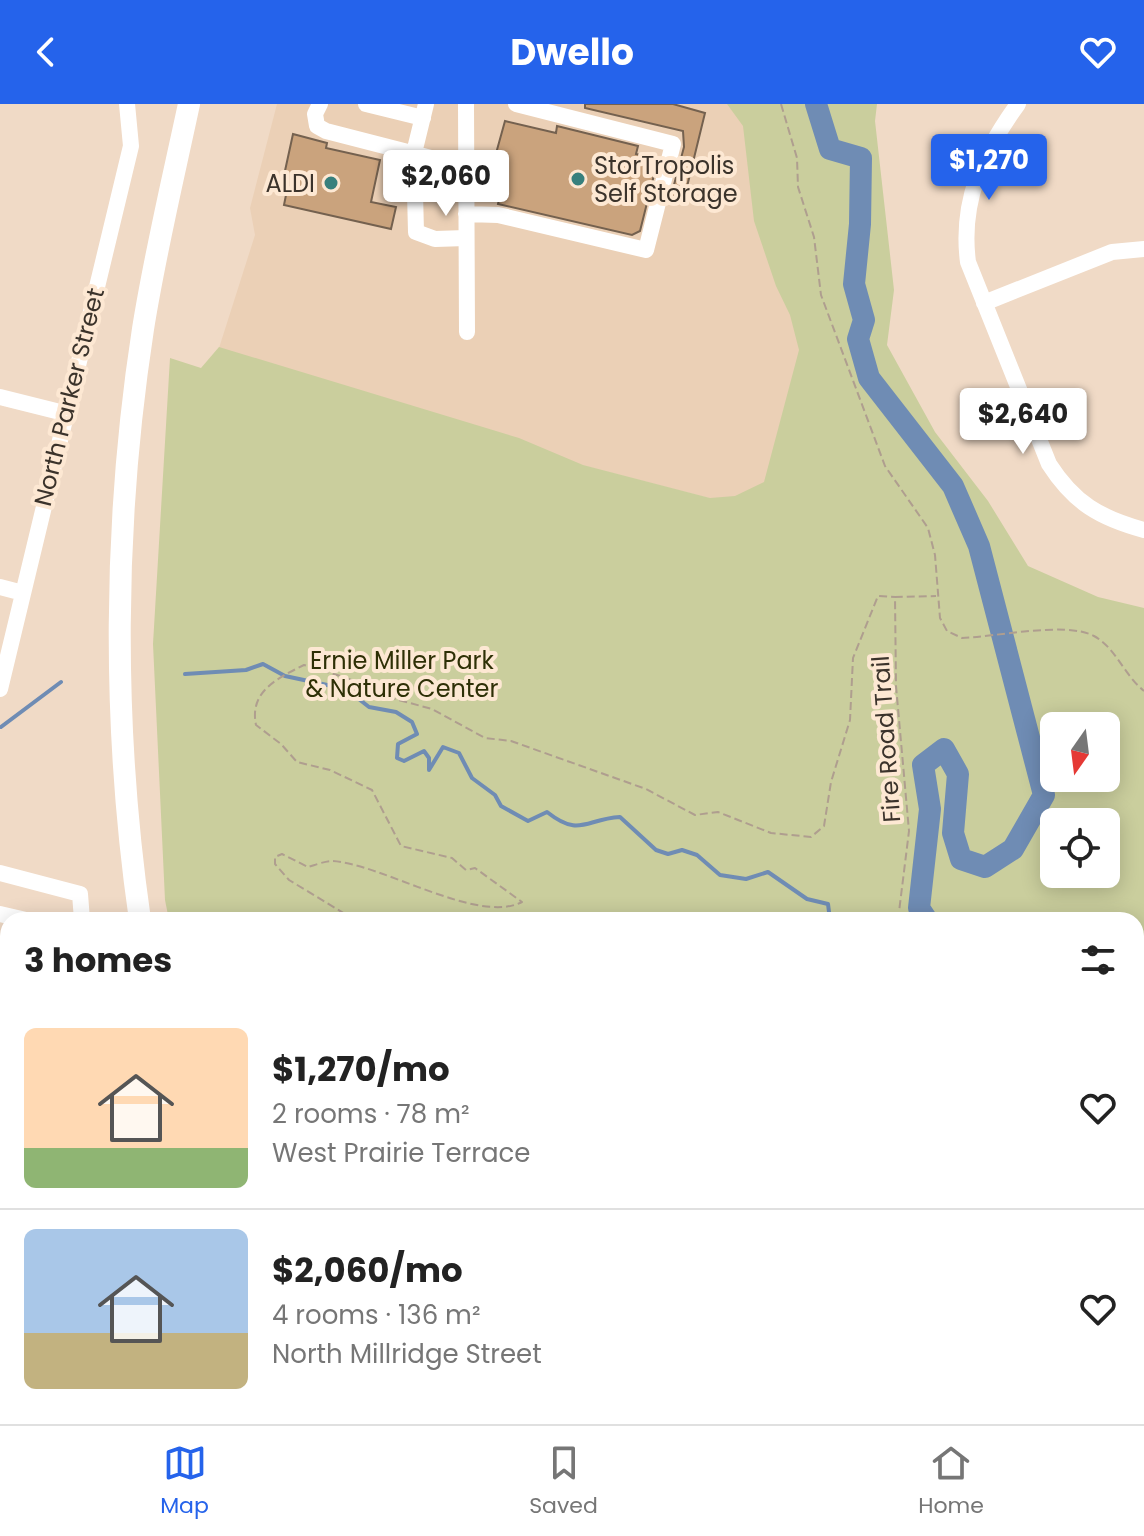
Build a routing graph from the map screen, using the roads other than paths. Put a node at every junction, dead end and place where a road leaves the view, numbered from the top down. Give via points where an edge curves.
1 (127, 104) edge
2 (189, 104) edge
3 (320, 104) edge
4 (366, 104) edge
5 (466, 104) edge
6 (516, 104) edge
7 (1018, 104) edge
8 (424, 111) edge
9 (414, 153) junction
10 (467, 159) junction
11 (466, 214) junction
12 (466, 238) junction
13 (1144, 249) edge
14 (984, 303) junction
15 (467, 332) dead end
16 (0, 397) edge
17 (64, 413) junction
18 (1144, 530) edge
19 (0, 587) edge
20 (23, 593) junction
21 (0, 689) edge
22 (0, 873) edge
23 (81, 912) edge
24 (139, 912) edge

1 - 17 street, North Parker Street via 131,146
2 - 24 highway via 143,332 125,526 121,702 128,839
3 - 9 street via 315,114 321,130
4 - 8 street
5 - 10 street
6 - 11 street via 673,144 646,250 498,215
7 - 14 street via 986,154 968,208 968,262
8 - 9 street
9 - 10 street
9 - 12 street via 416,232 435,239
10 - 11 street
11 - 12 street
12 - 15 street
13 - 14 street via 1076,264
14 - 18 street via 1062,485 1091,511
16 - 17 street
17 - 20 street, North Parker Street
19 - 20 street
20 - 21 street, North Parker Street
22 - 23 street via 80,894

